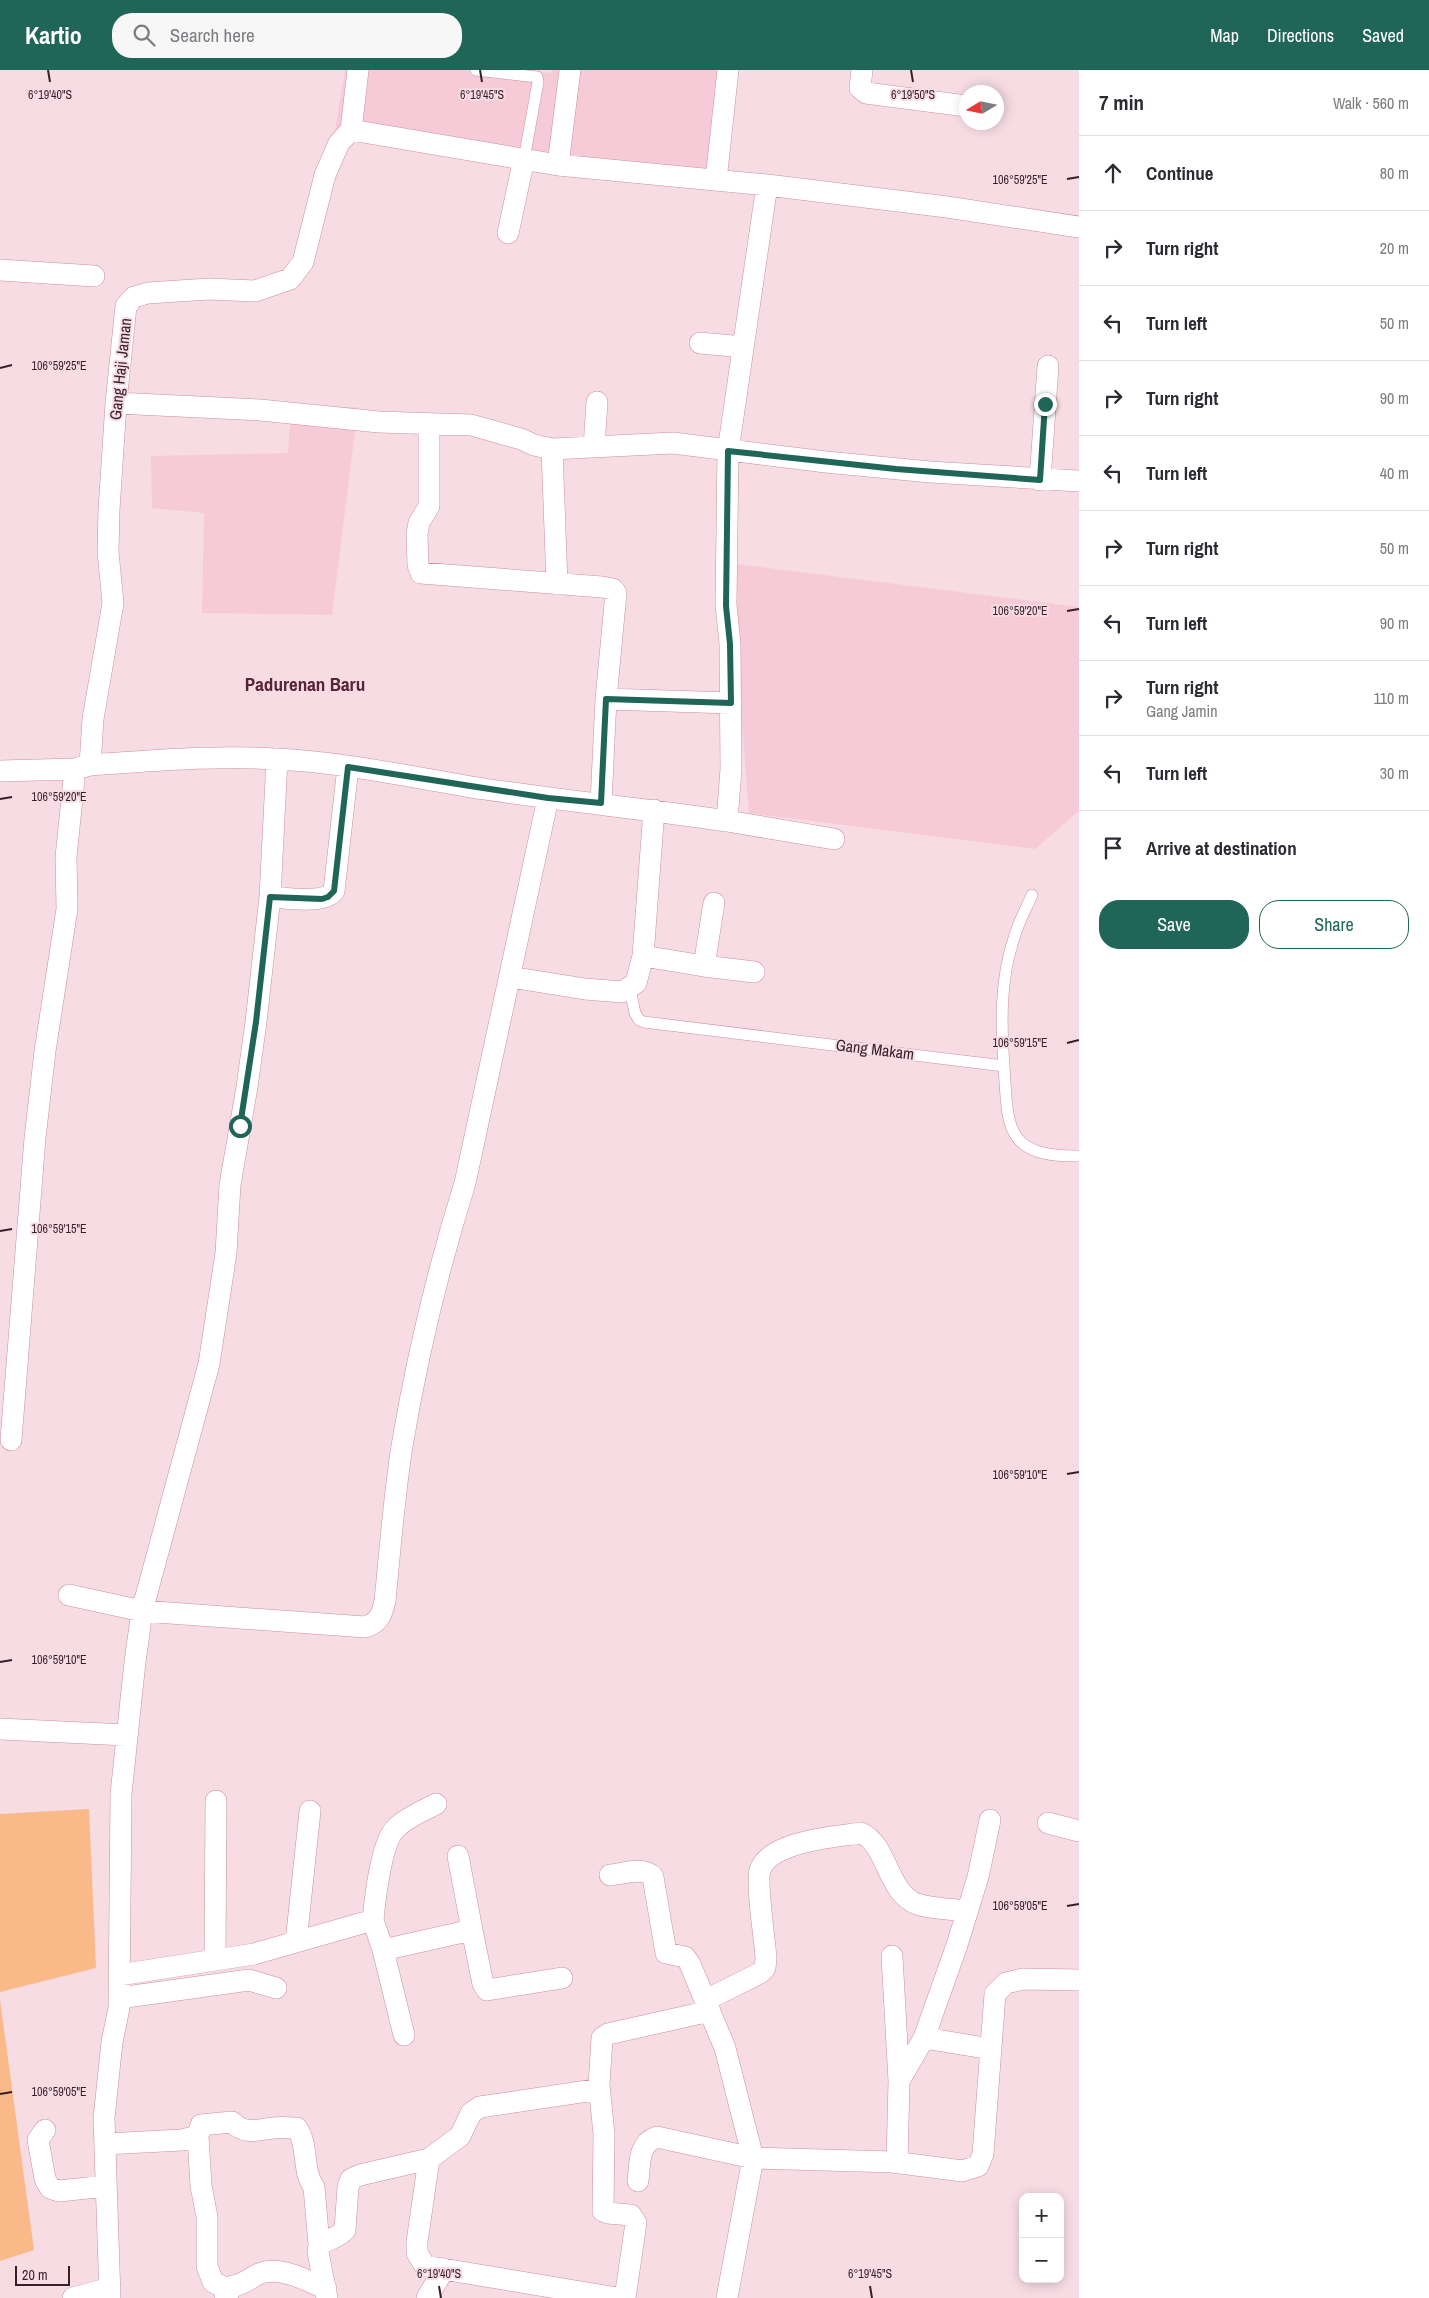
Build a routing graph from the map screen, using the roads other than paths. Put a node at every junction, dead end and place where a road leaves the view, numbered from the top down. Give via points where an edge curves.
1 (358, 70) edge
2 (476, 70) edge
3 (570, 70) edge
4 (728, 70) edge
5 (862, 70) edge
6 (959, 105) edge
7 (351, 130) junction
8 (524, 159) junction
9 (558, 165) junction
10 (716, 180) junction
11 (767, 185) junction
12 (1079, 227) edge
13 (508, 233) dead end
14 (0, 270) edge
15 (94, 276) dead end
16 (700, 343) dead end
17 (743, 347) junction
18 (1048, 366) dead end
19 (596, 402) dead end
20 (116, 403) junction
21 (428, 425) junction
22 (594, 447) junction
23 (552, 449) junction
24 (728, 451) junction
25 (1040, 480) junction
26 (1079, 482) edge
27 (557, 584) junction
28 (606, 699) junction
29 (731, 703) junction
30 (277, 759) junction
31 (83, 767) junction
32 (348, 767) junction
33 (0, 771) edge
34 (548, 798) junction
35 (601, 803) junction
36 (654, 810) junction
37 (727, 821) junction
38 (834, 839) dead end
39 (1032, 895) dead end
40 (270, 897) junction
41 (714, 903) dead end
42 (643, 956) junction
43 (704, 966) junction
44 (754, 972) dead end
45 (510, 977) junction
46 (630, 988) junction
47 (1004, 1066) junction
48 (1079, 1156) edge
49 (12, 1440) dead end
50 (69, 1595) dead end
51 (142, 1612) junction
52 (0, 1729) edge
53 (126, 1735) junction
54 (216, 1801) dead end
55 (436, 1804) dead end
56 (310, 1811) dead end
57 (990, 1820) dead end
58 (1048, 1823) dead end
59 (1079, 1831) edge
60 (458, 1856) dead end
61 (610, 1876) dead end
62 (967, 1911) junction
63 (373, 1920) junction
64 (472, 1930) junction
65 (296, 1942) junction
66 (383, 1950) junction
67 (892, 1956) dead end
68 (214, 1960) junction
69 (120, 1975) junction
70 (562, 1978) dead end
71 (1079, 1980) edge
72 (276, 1988) dead end
73 (119, 1998) junction
74 (708, 2005) junction
75 (404, 2035) dead end
76 (924, 2038) junction
77 (991, 2049) junction
78 (899, 2081) junction
79 (599, 2085) junction
80 (45, 2130) dead end
81 (198, 2136) junction
82 (105, 2144) junction
83 (752, 2158) junction
84 (429, 2159) junction
85 (897, 2163) junction
86 (638, 2181) dead end
87 (106, 2186) junction
88 (319, 2245) junction
89 (444, 2269) junction
90 (110, 2293) edge
91 (227, 2294) edge
92 (326, 2294) edge
93 (605, 2297) edge
94 (73, 2298) edge
95 (427, 2298) edge
96 (625, 2298) edge
97 (727, 2298) edge

1 - 7 street
2 - 8 lane via 536,77 538,82
3 - 9 street
4 - 10 street
5 - 6 street via 860,88 866,93
7 - 8 street
7 - 20 street, Gang Haji Jaman via 339,143 325,175 303,262 290,279 255,291 209,289 148,293 134,297 126,306
8 - 9 street
8 - 13 street
9 - 10 street
10 - 11 street
11 - 12 street
11 - 17 street
14 - 15 street
16 - 17 street
17 - 24 street
18 - 25 street
19 - 22 street
20 - 21 street via 260,410
20 - 31 street, Gang Haji Jaman via 108,544 113,603
21 - 23 street via 471,424
21 - 27 street via 429,506 417,534 421,573
22 - 23 street
22 - 24 street via 673,443
23 - 27 street
24 - 25 street
24 - 29 street via 726,606
25 - 26 street
27 - 28 street via 602,587 616,593
28 - 29 street
28 - 35 street
29 - 37 street via 732,769
30 - 31 street via 192,758
30 - 32 street
30 - 40 street
31 - 33 street
31 - 49 street, Gang Haji Jaman via 66,857 67,909 35,1138
32 - 34 street
32 - 40 street via 334,891 322,899
34 - 35 street
34 - 45 street
35 - 36 street
36 - 37 street
36 - 42 street
37 - 38 street
39 - 47 lane via 1014,938 1002,994
40 - 51 street via 248,1087 230,1185 226,1253 209,1364
41 - 43 street
42 - 43 street
42 - 46 street via 636,983
43 - 44 street
45 - 46 street via 584,989 622,992
45 - 51 street via 465,1183 418,1357 402,1448 381,1615 374,1624 365,1627
46 - 47 lane, Gang Makam via 635,1015 644,1022
47 - 48 lane via 1009,1126 1015,1135 1039,1152
50 - 51 street
51 - 53 street
52 - 53 street
53 - 69 street via 121,1794
54 - 68 street
55 - 63 street via 396,1828 389,1838
56 - 65 street
57 - 62 street
58 - 59 street
60 - 64 street
61 - 74 street via 643,1871 651,1874 666,1953 686,1958
62 - 74 street via 917,1904 908,1898 871,1840 861,1832 784,1849 770,1857 760,1870 765,1968
62 - 76 street
63 - 65 street
63 - 66 street
64 - 66 street
64 - 70 street via 487,1990
65 - 68 street via 254,1954
66 - 75 street
67 - 78 street
68 - 69 street
69 - 73 street
71 - 77 street via 1022,1979 1006,1983 995,1994
72 - 73 street via 249,1980
73 - 82 street via 104,2118
74 - 79 street via 602,2038
74 - 83 street via 731,2071
76 - 77 street
76 - 78 street
77 - 85 street via 983,2154 978,2166 962,2171
78 - 85 street
79 - 84 street via 594,2090 480,2107 470,2113 460,2136
79 - 96 street via 604,2134 603,2211 631,2214 636,2223
80 - 87 street via 38,2140 45,2179 50,2188 59,2191
81 - 82 street via 182,2140
81 - 88 street via 201,2125 219,2122 232,2122 239,2129 252,2132 297,2128 306,2153 308,2181 314,2187
81 - 91 street via 201,2186 207,2217 208,2266 213,2282
82 - 87 street
83 - 85 street
83 - 86 street via 657,2137 650,2139 642,2149
83 - 97 street
84 - 88 street via 351,2179 345,2230 340,2236
84 - 89 street via 417,2253 425,2266
87 - 90 street
88 - 92 street
89 - 93 street
89 - 95 street
90 - 94 street
91 - 92 street via 233,2286 266,2271 298,2277

